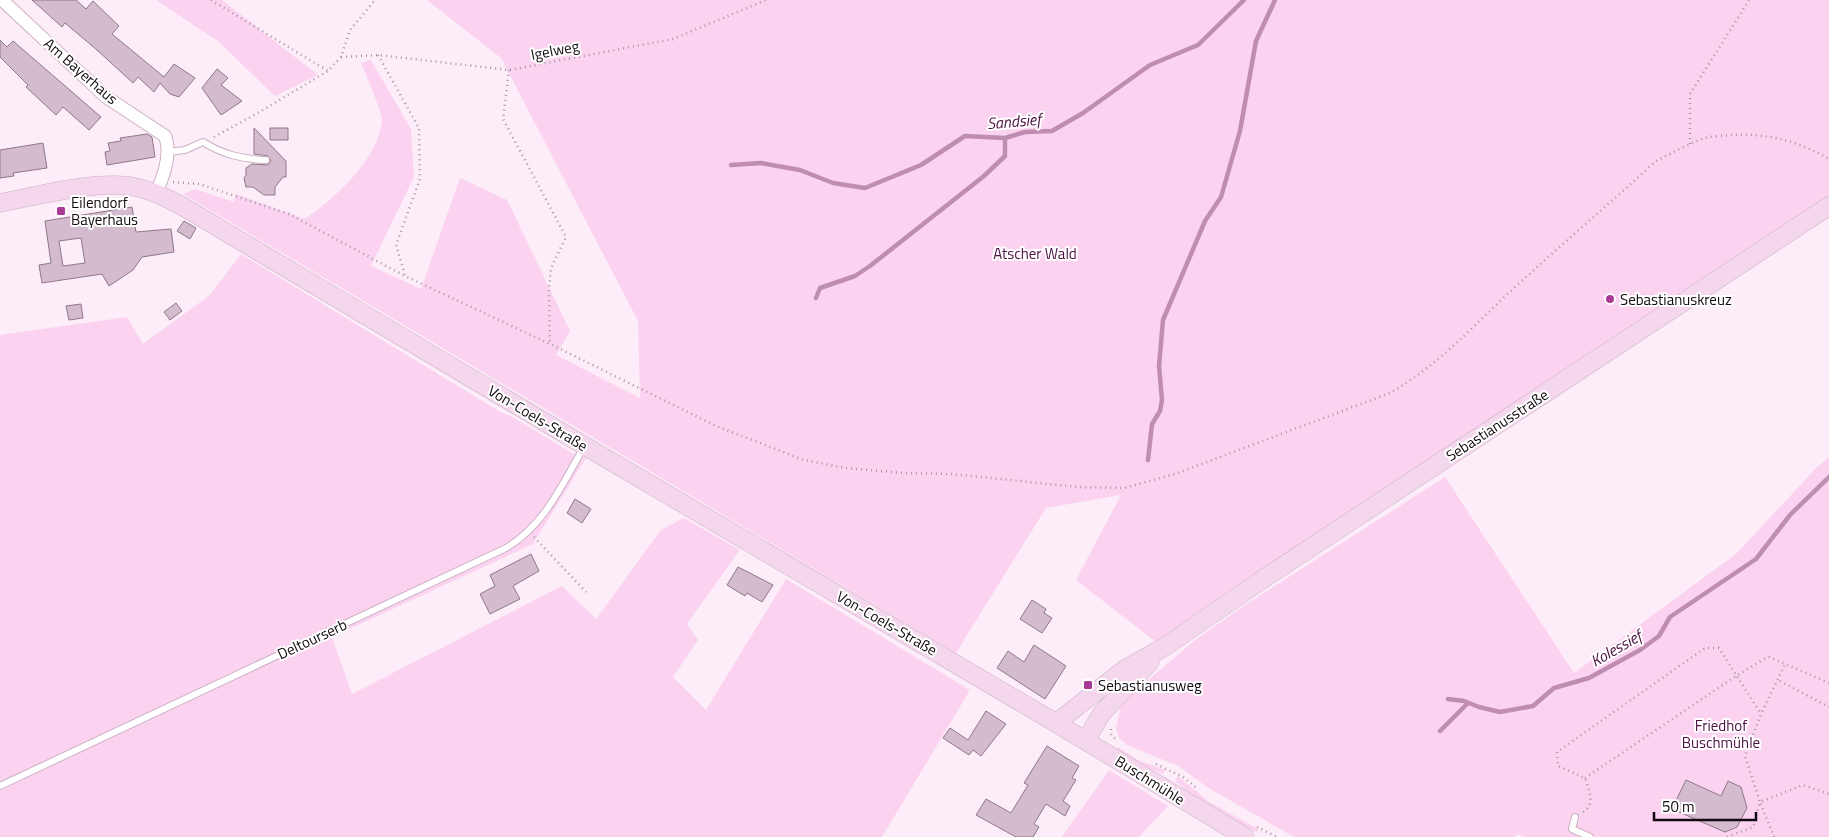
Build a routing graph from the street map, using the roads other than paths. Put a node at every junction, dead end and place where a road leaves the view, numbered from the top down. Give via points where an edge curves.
1 (2, 0) edge
2 (168, 152) junction
3 (266, 160) dead end
4 (159, 186) junction
5 (0, 203) edge
6 (1829, 206) edge
7 (585, 446) junction
8 (1166, 646) junction
9 (1056, 723) junction
10 (1086, 740) junction
11 (0, 786) edge
12 (1575, 817) road end
13 (1245, 837) edge
14 (1590, 837) edge

1 - 2 street, Am Bayerhaus via 106,97 165,136
2 - 3 lane via 185,150 203,142 233,157
2 - 4 street
4 - 5 main road, Von-Coels-Straße via 112,185
4 - 7 main road, Von-Coels-Straße via 182,206
6 - 8 main road, Sebastianusstraße
7 - 9 main road, Von-Coels-Straße
7 - 11 lane, Deltourserb via 540,520 529,533 506,548
8 - 9 main road, Sebastianusstraße via 1125,669
8 - 10 main road, Sebastianusstraße via 1102,713
9 - 10 main road, Buschmühle
10 - 13 main road, Buschmühle
12 - 14 lane via 1572,829

